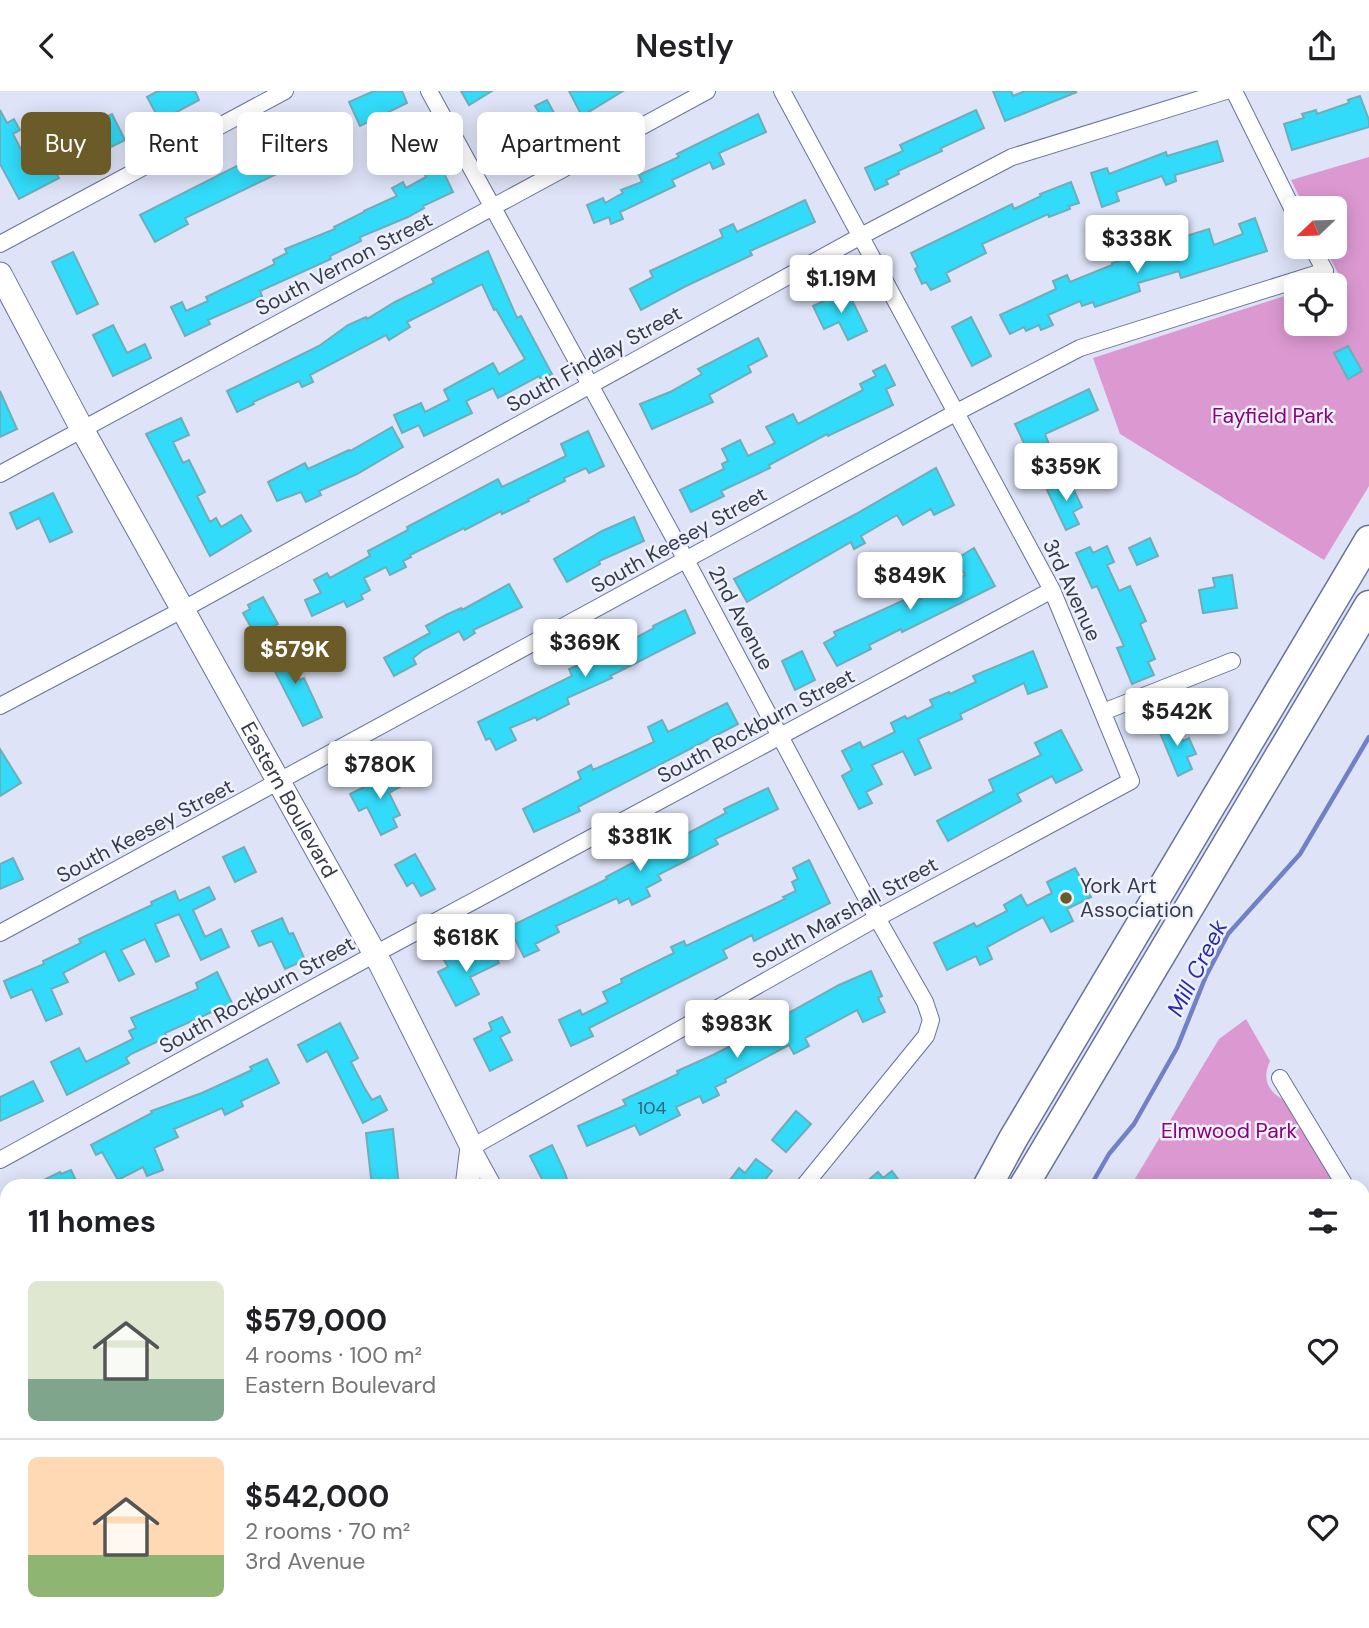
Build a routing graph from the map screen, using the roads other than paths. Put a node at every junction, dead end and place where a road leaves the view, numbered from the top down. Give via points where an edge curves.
1 (285, 91) edge
2 (429, 91) edge
3 (707, 91) edge
4 (782, 91) edge
5 (1226, 91) edge
6 (1234, 91) edge
7 (1286, 196) edge
8 (493, 207) junction
9 (861, 236) junction
10 (0, 244) edge
11 (1318, 259) edge
12 (0, 274) edge
13 (590, 384) junction
14 (957, 412) junction
15 (82, 429) junction
16 (0, 474) edge
17 (1369, 540) edge
18 (686, 560) junction
19 (1052, 590) junction
20 (1369, 605) edge
21 (182, 610) junction
22 (1231, 661) dead end
23 (0, 706) edge
24 (1103, 712) junction
25 (781, 738) junction
26 (1131, 781) joint
27 (279, 782) junction
28 (877, 918) junction
29 (0, 933) edge
30 (375, 954) junction
31 (1280, 1078) dead end
32 (1013, 1139) junction
33 (472, 1147) junction
34 (0, 1160) edge
35 (468, 1179) edge
36 (490, 1179) edge
37 (810, 1179) edge
38 (986, 1179) edge
39 (991, 1179) edge
40 (1028, 1179) edge
41 (1341, 1179) edge

1 - 10 street
2 - 8 street, 2nd Avenue
3 - 8 street, South Vernon Street
4 - 9 street, 3rd Avenue
5 - 9 street, South Findlay Street via 1012,157
6 - 7 street
8 - 13 street, 2nd Avenue
8 - 15 street, South Vernon Street
9 - 13 street, South Findlay Street
9 - 14 street, 3rd Avenue
11 - 14 street, South Keesey Street via 1325,271 1080,348
12 - 15 street, Eastern Boulevard
13 - 18 street, 2nd Avenue
13 - 21 street, South Findlay Street
14 - 18 street, South Keesey Street
14 - 19 street, 3rd Avenue
15 - 16 street, South Vernon Street
15 - 21 street, Eastern Boulevard
17 - 32 highway
18 - 25 street, 2nd Avenue
18 - 27 street, South Keesey Street
19 - 24 street, 3rd Avenue
19 - 25 street, South Rockburn Street
20 - 40 highway
21 - 23 street, South Findlay Street
21 - 27 street, Eastern Boulevard
22 - 24 street
24 - 26 street, 3rd Avenue
25 - 28 street, 2nd Avenue
25 - 30 street, South Rockburn Street
26 - 28 street, South Marshall Street
27 - 29 street, South Keesey Street
27 - 30 street, Eastern Boulevard
28 - 33 street, South Marshall Street
28 - 37 street, 2nd Avenue via 931,1020 926,1037
30 - 33 street, Eastern Boulevard
30 - 34 street, South Rockburn Street
31 - 41 street
32 - 38 highway
32 - 39 highway
33 - 35 street
33 - 36 street

